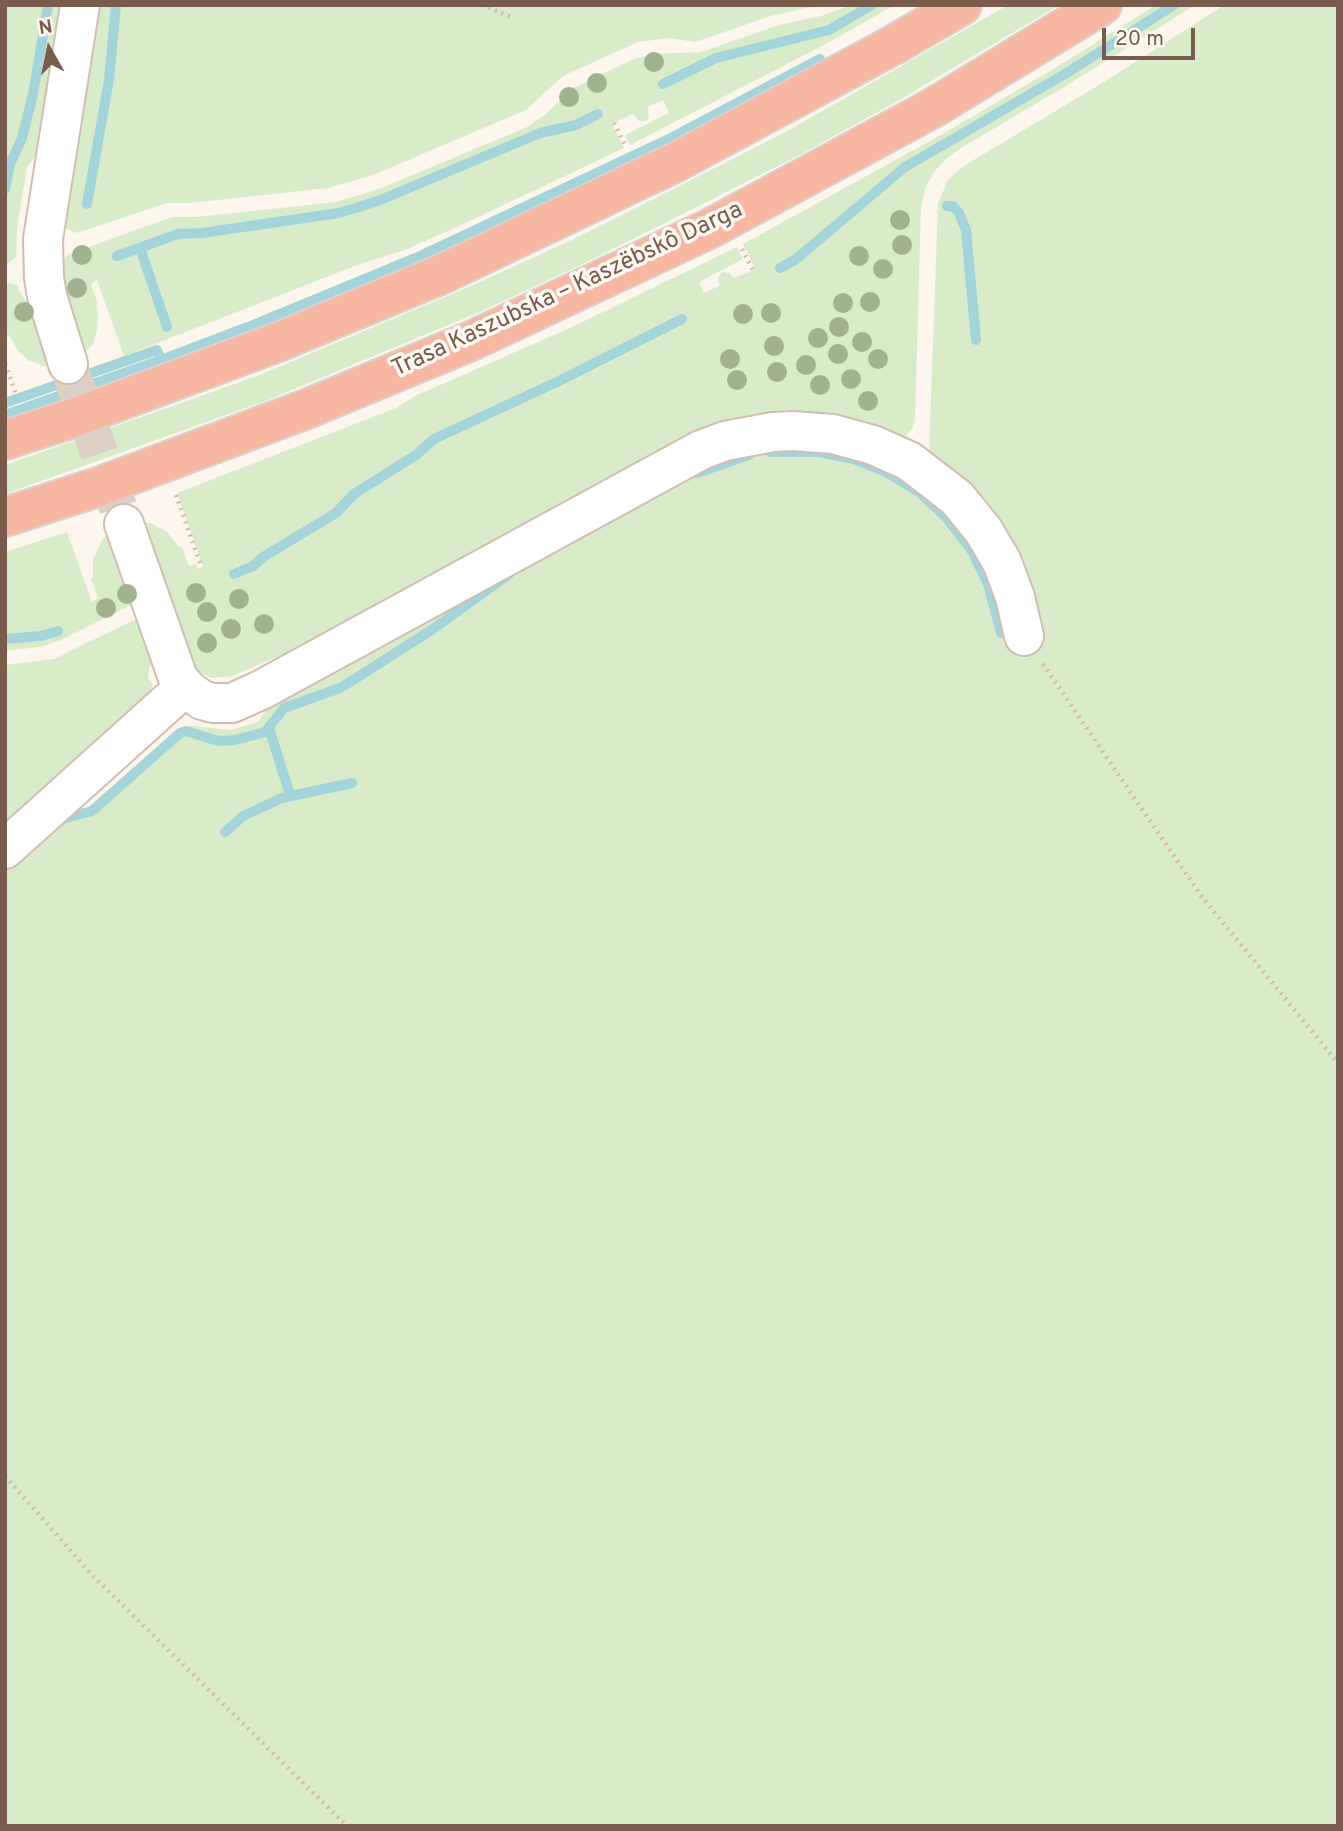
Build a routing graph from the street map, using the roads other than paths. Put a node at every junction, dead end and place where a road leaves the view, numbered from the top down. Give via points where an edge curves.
1 (80, 5) edge
2 (962, 5) edge
3 (1102, 5) edge
4 (68, 364) tunnel mouth
5 (5, 440) edge
6 (5, 517) edge
7 (124, 524) tunnel mouth
8 (1024, 636) road end
9 (185, 687) junction
10 (5, 849) edge

1 - 4 lane via 43,243 47,296
2 - 5 highway via 676,162 442,274 278,342
3 - 6 highway, Trasa Kaszubska – Kaszëbskô Darga via 933,108 721,222 471,341 304,410
7 - 9 lane via 175,672
8 - 9 lane via 1002,562 983,530 943,486 909,461 854,439 773,432 725,441 688,456 239,701 213,703
9 - 10 lane

